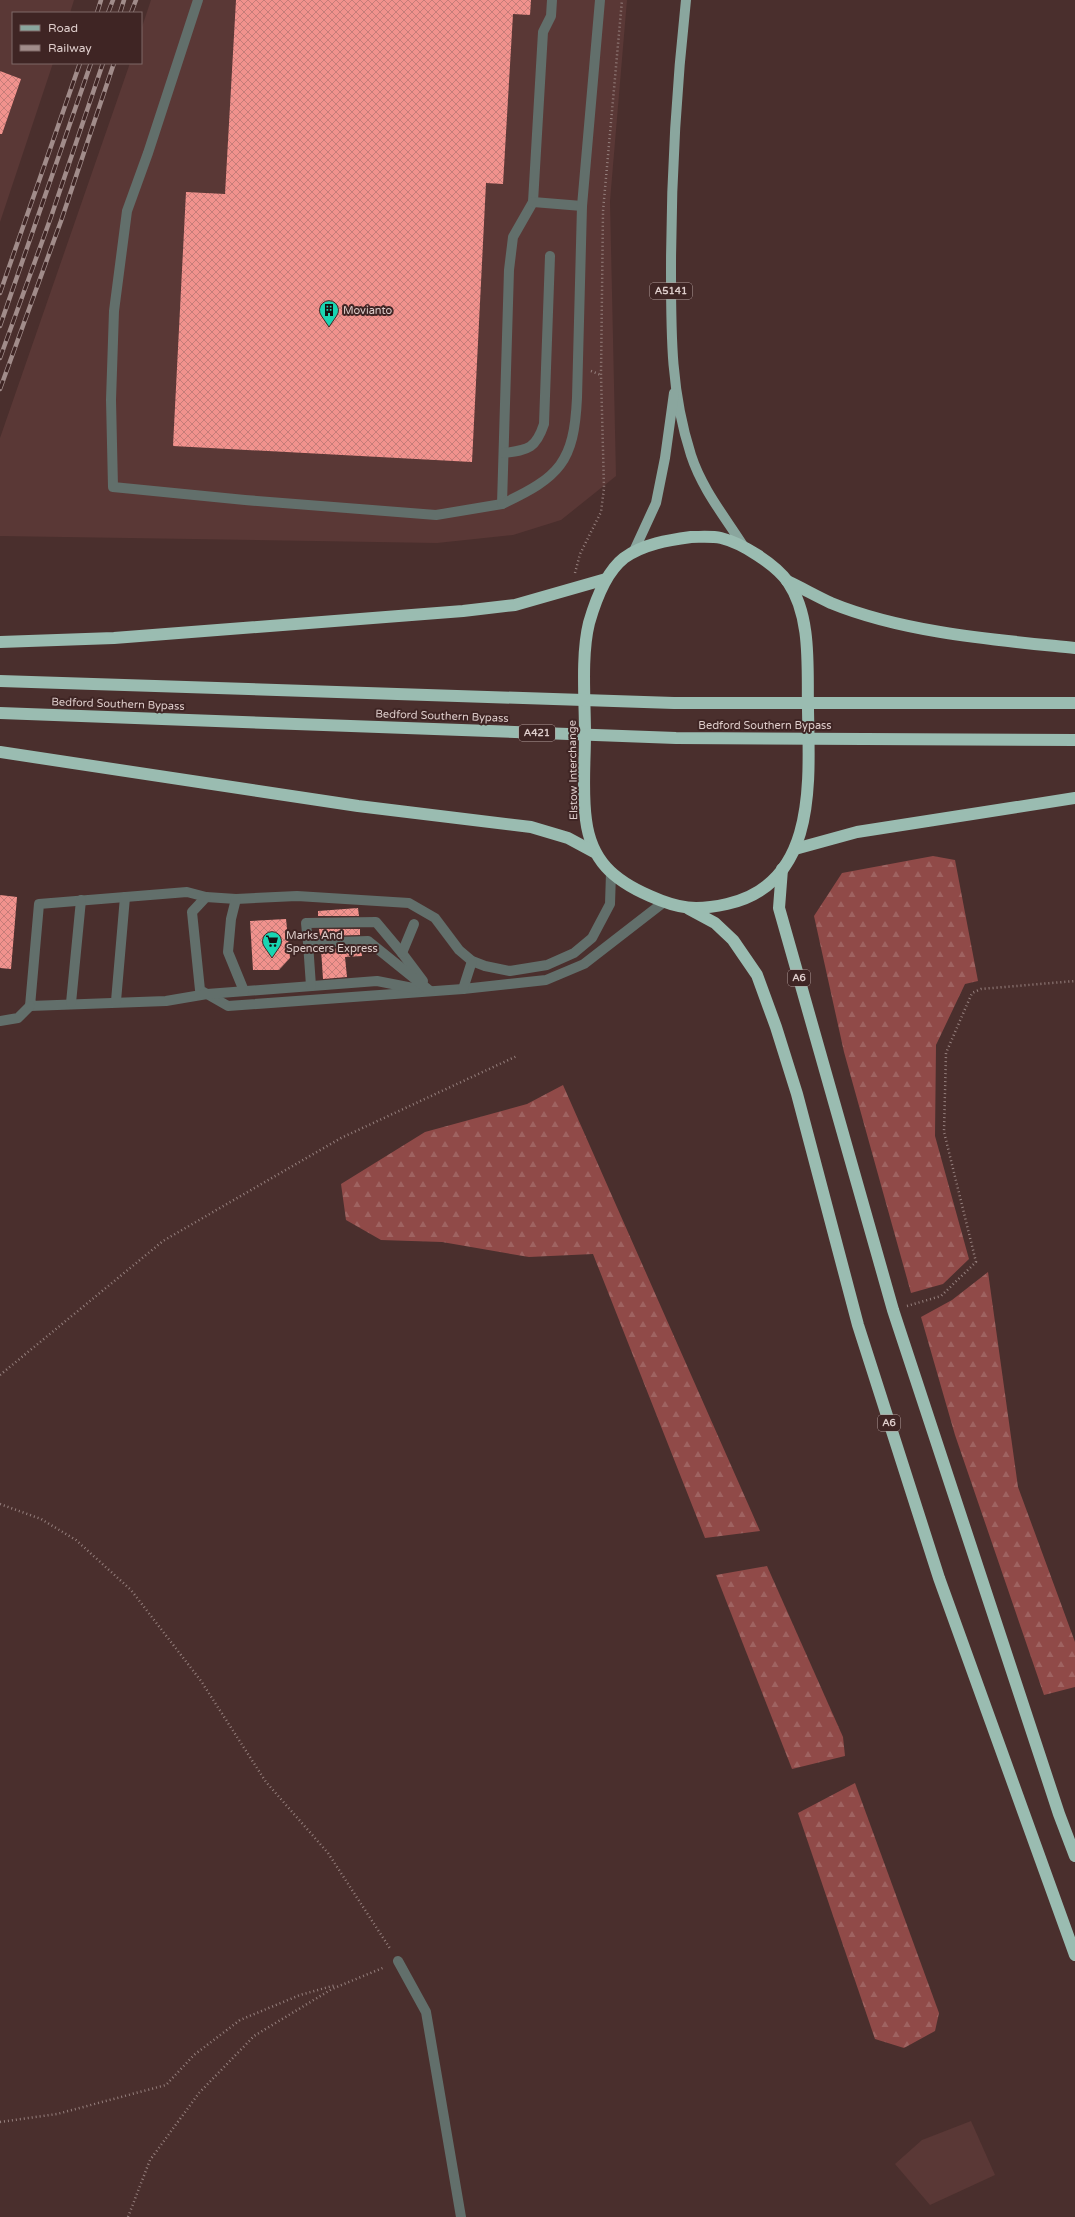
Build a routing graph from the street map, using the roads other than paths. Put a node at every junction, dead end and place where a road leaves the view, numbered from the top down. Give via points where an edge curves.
1 (198, 0) edge
2 (552, 0) edge
3 (600, 0) edge
4 (686, 0) edge
5 (532, 202) junction
6 (582, 206) junction
7 (550, 256) dead end
8 (674, 388) junction
9 (504, 453) junction
10 (502, 504) junction
11 (744, 547) junction
12 (634, 553) junction
13 (606, 580) junction
14 (787, 581) junction
15 (0, 642) edge
16 (1075, 648) edge
17 (0, 681) edge
18 (1075, 703) edge
19 (0, 713) edge
20 (1075, 740) edge
21 (0, 752) edge
22 (1075, 798) edge
23 (795, 849) junction
24 (594, 852) junction
25 (782, 869) junction
26 (610, 873) junction
27 (125, 897) junction
28 (206, 897) junction
29 (236, 899) junction
30 (81, 900) junction
31 (664, 902) junction
32 (689, 909) junction
33 (414, 924) dead end
34 (308, 943) junction
35 (402, 953) junction
36 (472, 961) junction
37 (311, 986) junction
38 (463, 989) junction
39 (244, 991) junction
40 (431, 992) junction
41 (208, 994) junction
42 (116, 1001) junction
43 (71, 1004) junction
44 (30, 1006) junction
45 (0, 1021) edge
46 (1075, 1856) edge
47 (1075, 1955) edge
48 (398, 1961) road end
49 (461, 2217) edge

1 - 10 street via 148,153 126,211 114,311 111,400 113,487 436,515
2 - 5 street via 551,16 543,32
3 - 6 street
4 - 8 main road, A5141 via 679,63 671,194
5 - 6 street
5 - 9 street via 513,237 509,270
6 - 10 street via 576,423 572,447 558,469 531,490
7 - 9 street via 544,424 538,441 522,451
8 - 11 main road, A5141 via 691,455 702,482
8 - 12 main road, A5141 via 656,503
9 - 10 street
11 - 12 highway, Elstow Interchange via 720,537 691,537 660,542
11 - 14 highway, Elstow Interchange via 769,564
12 - 13 highway, Elstow Interchange via 624,558
13 - 15 highway via 515,605 463,611 114,638
13 - 24 highway, Elstow Interchange via 589,624 585,665 586,819
14 - 16 highway via 832,603 930,630
14 - 23 highway, Elstow Interchange via 801,610 808,676 809,782 805,816
17 - 18 highway, Bedford Southern Bypass via 674,703
19 - 20 highway, Bedford Southern Bypass / A421 via 676,738
21 - 24 highway via 350,805 531,827 568,838
22 - 23 highway via 857,832
23 - 25 highway, Elstow Interchange
24 - 26 highway, Elstow Interchange
25 - 32 highway, Elstow Interchange via 764,887 740,901
25 - 46 highway, A6 via 779,908 893,1310
26 - 31 highway, Elstow Interchange via 636,890
26 - 36 street via 610,904 592,938 574,953 547,965 510,971
27 - 28 street via 187,892
27 - 30 street
27 - 42 street
28 - 29 street
28 - 41 street via 192,912 200,990
29 - 36 street via 297,896 409,903 435,918 459,950
29 - 39 street via 228,952
30 - 43 street
30 - 44 street via 39,904
31 - 32 highway, Elstow Interchange
31 - 38 street via 584,964 546,980
32 - 47 highway, A6 via 715,923 733,940 757,975 797,1094 858,1324 929,1548
33 - 35 street
34 - 35 street via 306,923 376,922
34 - 37 street
34 - 40 street via 368,941
35 - 40 street
36 - 38 street
37 - 39 street
37 - 40 street via 377,981
38 - 40 street
39 - 41 street
40 - 41 street via 228,1006
41 - 42 street via 166,1001
42 - 43 street
43 - 44 street
44 - 45 street via 18,1018
48 - 49 street via 426,2012

